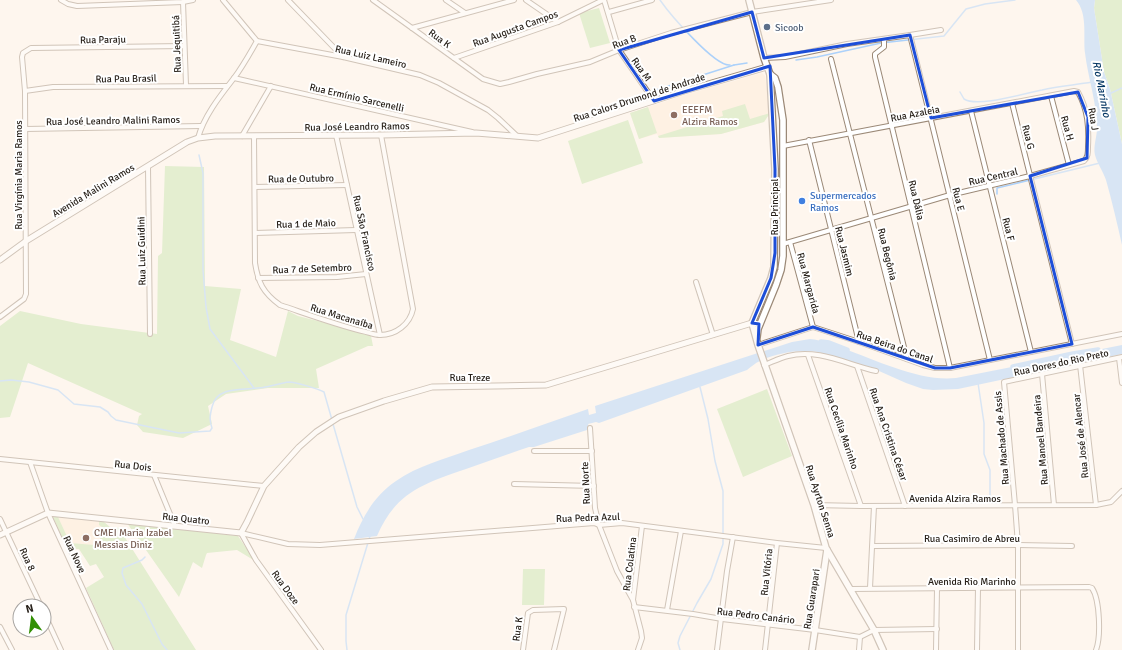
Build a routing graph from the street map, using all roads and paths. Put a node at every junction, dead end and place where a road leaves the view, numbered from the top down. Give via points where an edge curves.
1 (61, 0) edge
2 (193, 0) edge
3 (224, 0) edge
4 (288, 0) edge
5 (373, 0) edge
6 (446, 0) edge
7 (514, 0) edge
8 (526, 0) edge
9 (604, 0) edge
10 (652, 0) edge
11 (749, 0) edge
12 (832, 0) edge
13 (183, 2) junction
14 (609, 12) junction
15 (752, 12) junction
16 (465, 13) junction
17 (558, 22) junction
18 (412, 28) junction
19 (941, 30) dead end
20 (911, 38) junction
21 (257, 41) junction
22 (884, 41) junction
23 (184, 46) junction
24 (619, 50) junction
25 (23, 53) joint
26 (343, 57) junction
27 (454, 58) junction
28 (831, 59) dead end
29 (766, 62) junction
30 (770, 74) junction
31 (234, 78) junction
32 (500, 84) joint
33 (186, 85) junction
34 (228, 86) junction
35 (271, 86) junction
36 (25, 91) junction
37 (1051, 96) junction
38 (654, 101) junction
39 (1012, 103) junction
40 (971, 110) junction
41 (931, 118) junction
42 (891, 125) junction
43 (201, 126) junction
44 (25, 129) junction
45 (476, 133) junction
46 (850, 133) junction
47 (336, 135) junction
48 (381, 135) junction
49 (242, 136) junction
50 (254, 136) junction
51 (517, 136) junction
52 (198, 138) junction
53 (809, 140) junction
54 (783, 146) junction
55 (1069, 165) junction
56 (148, 167) junction
57 (1030, 176) junction
58 (347, 185) junction
59 (990, 185) junction
60 (256, 187) junction
61 (950, 195) junction
62 (910, 206) junction
63 (870, 218) junction
64 (356, 230) junction
65 (832, 231) junction
66 (255, 233) junction
67 (26, 241) junction
68 (790, 242) junction
69 (784, 244) junction
70 (0, 260) edge
71 (366, 274) junction
72 (258, 278) junction
73 (696, 282) dead end
74 (0, 317) edge
75 (752, 323) junction
76 (760, 324) junction
77 (813, 327) junction
78 (150, 334) dead end
79 (1122, 334) edge
80 (380, 335) junction
81 (713, 335) junction
82 (859, 342) junction
83 (758, 344) junction
84 (1072, 344) junction
85 (1031, 352) junction
86 (808, 354) junction
87 (1121, 357) edge
88 (907, 359) junction
89 (990, 360) junction
90 (764, 363) junction
91 (1080, 365) junction
92 (857, 366) junction
93 (950, 368) junction
94 (876, 371) dead end
95 (1042, 374) junction
96 (1004, 382) joint
97 (1122, 383) edge
98 (590, 428) dead end
99 (534, 451) dead end
100 (592, 451) junction
101 (0, 459) edge
102 (30, 462) junction
103 (154, 475) junction
104 (514, 484) dead end
105 (264, 486) junction
106 (594, 486) junction
107 (1122, 491) edge
108 (814, 505) junction
109 (1016, 505) junction
110 (1054, 505) junction
111 (1096, 505) junction
112 (861, 506) junction
113 (874, 506) junction
114 (905, 506) junction
115 (48, 513) junction
116 (0, 519) edge
117 (599, 524) junction
118 (175, 526) junction
119 (642, 526) junction
120 (681, 531) junction
121 (6, 532) junction
122 (241, 533) junction
123 (0, 535) edge
124 (733, 537) junction
125 (373, 542) joint
126 (777, 543) junction
127 (1018, 545) junction
128 (873, 546) junction
129 (1072, 546) dead end
130 (827, 549) junction
131 (870, 588) junction
132 (978, 588) junction
133 (1019, 588) junction
134 (851, 589) junction
135 (937, 589) junction
136 (37, 598) edge
137 (633, 600) junction
138 (634, 607) junction
139 (667, 610) junction
140 (722, 619) junction
141 (768, 625) junction
142 (0, 628) edge
143 (937, 628) junction
144 (52, 629) edge
145 (815, 630) junction
146 (874, 630) junction
147 (860, 637) junction
148 (12, 650) edge
149 (62, 650) edge
150 (111, 650) edge
151 (322, 650) edge
152 (522, 650) edge
153 (554, 650) edge
154 (638, 650) edge
155 (717, 650) edge
156 (765, 650) edge
157 (812, 650) edge
158 (859, 650) edge
159 (883, 650) edge
160 (936, 650) edge
161 (978, 650) edge
162 (1018, 650) edge
163 (1096, 650) edge

1 - 13 street via 77,6
2 - 13 street
3 - 21 street
4 - 26 street
5 - 18 street, Rua K
6 - 16 street
7 - 16 street
8 - 17 street
9 - 14 street, Rua M
9 - 17 street, Rua Augusta Campos
10 - 14 street
11 - 15 main road, Rua Principal
12 - 15 street
13 - 23 street, Rua Jequitibá
14 - 24 street, Rua M
15 - 24 street, Rua B via 671,33
15 - 29 main road, Rua Principal
16 - 18 street
17 - 27 street, Rua Augusta Campos
18 - 27 street, Rua K
19 - 20 street
20 - 22 street
20 - 41 street, Rua E
21 - 26 street, Rua Luiz Lameiro
21 - 31 street
22 - 29 street via 847,44
22 - 42 street, Rua Dália via 883,48 875,57
23 - 25 street, Rua Paraju via 31,48
23 - 33 street, Rua Jequitibá
24 - 32 street, Rua B via 590,62
24 - 38 street, Rua M
25 - 36 street, Rua Virgínia Maria Ramos
26 - 51 street, Rua Luiz Lameiro via 429,79 488,110
27 - 32 street, Rua K via 483,79
28 - 46 street, Rua Begônia
29 - 30 main road, Rua Principal
29 - 38 street, Rua Calors Drumond de Andrade
30 - 54 main road, Rua Principal via 775,78 778,87 783,120
30 - 75 main road, Rua Principal via 776,169 774,267
31 - 34 street
31 - 35 street, Rua Ermínio Sarcenelli
33 - 34 street, Rua Pau Brasil
33 - 36 street, Rua Pau Brasil via 53,87
34 - 43 street
35 - 45 street, Rua Ermínio Sarcenelli
35 - 49 street
36 - 44 street, Rua Virgínia Maria Ramos
37 - 39 street, Rua Azaleia
37 - 55 street, Rua H
37 - 55 street, Rua J via 1078,92 1088,117 1087,158
38 - 51 street, Rua Calors Drumond de Andrade via 548,136
39 - 40 street, Rua Azaleia
39 - 57 street, Rua G
40 - 41 street, Rua Azaleia
40 - 59 street, Rua F
41 - 42 street, Rua Azaleia
41 - 61 street, Rua E
42 - 46 street, Rua Azaleia
42 - 62 street, Rua Dália
43 - 44 street, Rua José Leandro Malini Ramos
43 - 52 street
44 - 67 street, Rua Virgínia Maria Ramos
45 - 48 street, Rua José Leandro Ramos
45 - 51 street, Rua José Leandro Ramos
46 - 53 street, Rua Azaleia
46 - 63 street, Rua Begônia
47 - 48 street, Rua José Leandro Ramos
47 - 50 street, Rua José Leandro Ramos
47 - 58 street, Rua São Francisco
48 - 80 street, Rua Macanaíba via 413,309 408,322 401,328 390,334
49 - 50 street, Rua José Leandro Ramos
49 - 52 street, Rua José Leandro Ramos
50 - 60 street, Rua Macanaíba
52 - 56 street, Avenida Malini Ramos via 187,142
53 - 54 street, Rua Azaleia
53 - 65 street, Rua Jasmim
54 - 69 main road, Rua Principal
55 - 57 street, Rua Central
56 - 67 street, Avenida Malini Ramos
56 - 78 street, Rua Luiz Guidini
57 - 59 street, Rua Central
57 - 84 street, Rua G
58 - 60 street, Rua de Outubro
58 - 64 street, Rua São Francisco
59 - 61 street, Rua Central
59 - 85 street, Rua F
60 - 66 street, Rua Macanaíba
61 - 62 street, Rua Central
61 - 89 street, Rua E
62 - 63 street, Rua Central
62 - 93 street, Rua Dália
63 - 65 street, Rua Central
63 - 88 street, Rua Begônia
64 - 66 street, Rua 1 de Maio
64 - 71 street, Rua São Francisco
65 - 68 street, Rua Central
65 - 82 street, Rua Jasmim
66 - 72 street, Rua Macanaíba
67 - 70 street, Avenida Malini Ramos
67 - 74 street, Rua Virgínia Maria Ramos via 26,296
68 - 69 street, Rua Central
68 - 77 street, Rua Margarida
69 - 76 main road, Rua Principal via 781,270
71 - 72 street, Rua 7 de Setembro
71 - 80 street, Rua São Francisco
72 - 80 street, Rua Macanaíba via 267,295 280,305
73 - 81 street
75 - 76 street
75 - 81 street, Rua Treze
75 - 83 main road
76 - 83 main road, Rua Principal
77 - 82 street, Rua Beira do Canal
77 - 83 street
79 - 84 street, Rua Beira do Canal
81 - 105 street, Rua Treze via 546,385 432,387 384,401 339,417 316,432
82 - 88 street, Rua Beira do Canal
83 - 90 main road, Rua Ayrton Senna
84 - 85 street, Rua Beira do Canal
85 - 89 street, Rua Beira do Canal
86 - 90 street via 787,356
86 - 92 street via 834,358
86 - 112 street, Rua Cecília Marinho
87 - 91 street, Rua Dores do Rio Preto
87 - 97 street
88 - 93 street, Rua Beira do Canal via 934,368
89 - 93 street, Rua Beira do Canal
90 - 108 main road, Rua Ayrton Senna
91 - 95 street, Rua Dores do Rio Preto
91 - 111 street, Rua José de Alencar
92 - 94 street
92 - 114 street, Rua Ana Cristina César
95 - 96 street, Rua Dores do Rio Preto
95 - 110 street, Rua Manoel Bandeira
96 - 109 street, Rua Machado de Assis
98 - 100 street, Rua Norte
99 - 100 street
100 - 106 street, Rua Norte
101 - 102 street, Rua Dois
102 - 103 street, Rua Dois
102 - 115 street, Rua Nove
103 - 105 street, Rua Dois
103 - 118 street
104 - 106 street
105 - 122 street, Rua Treze
106 - 117 street, Rua Norte
107 - 111 street, Avenida Alzira Ramos via 1111,502
108 - 112 street, Avenida Alzira Ramos
108 - 130 main road, Rua Ayrton Senna
109 - 110 street, Avenida Alzira Ramos
109 - 114 street, Avenida Alzira Ramos
109 - 127 street, Rua Machado de Assis
110 - 111 street, Avenida Alzira Ramos
112 - 113 street, Avenida Alzira Ramos
113 - 114 street, Avenida Alzira Ramos
113 - 128 street
115 - 118 street, Rua Quatro
115 - 121 street
115 - 150 street, Rua Nove
116 - 121 street, Rua 8
117 - 119 street, Rua Pedra Azul via 622,523
117 - 125 street, Rua Pedra Azul via 517,528
117 - 137 street, Rua Norte via 617,571
118 - 122 street, Rua Quatro
119 - 120 street, Rua Pedra Azul
119 - 137 street, Rua Colatina
120 - 124 street, Rua Pedra Azul
120 - 139 street
121 - 123 street
121 - 136 street, Rua 8
122 - 125 street, Rua Quatro via 288,544
122 - 151 street, Rua Doze via 256,560
124 - 126 street, Rua Pedra Azul
124 - 140 street
126 - 130 street, Rua Pedra Azul
126 - 141 street, Rua Vitória
127 - 128 street, Rua Casimiro de Abreu
127 - 129 street, Rua Casimiro de Abreu
127 - 133 street, Rua Machado de Assis
128 - 131 street
130 - 134 main road, Rua Ayrton Senna
130 - 145 main road, Rua Guarapari
131 - 134 street, Avenida Rio Marinho
131 - 135 street, Avenida Rio Marinho
132 - 133 street, Avenida Rio Marinho
132 - 135 street, Avenida Rio Marinho
132 - 161 street
133 - 162 street, Rua Machado de Assis
133 - 163 street, Avenida Rio Marinho via 1092,588 1096,596 1100,631
134 - 146 main road, Rua Ayrton Senna
135 - 143 street
137 - 138 street, Rua Colatina
138 - 139 street, Rua Pedro Canário
138 - 154 street, Rua Colatina via 642,638
139 - 140 street, Rua Pedro Canário
140 - 141 street, Rua Pedro Canário
140 - 155 street
141 - 145 street, Rua Pedro Canário
141 - 156 street, Rua Vitória
142 - 148 street
143 - 146 street
143 - 160 street
144 - 149 street
145 - 147 street, Rua Pedro Canário
145 - 157 main road, Rua Guarapari
146 - 147 street
146 - 159 main road, Rua Ayrton Senna
147 - 158 street
152 - 153 street, Rua K via 526,615 530,611 564,609

